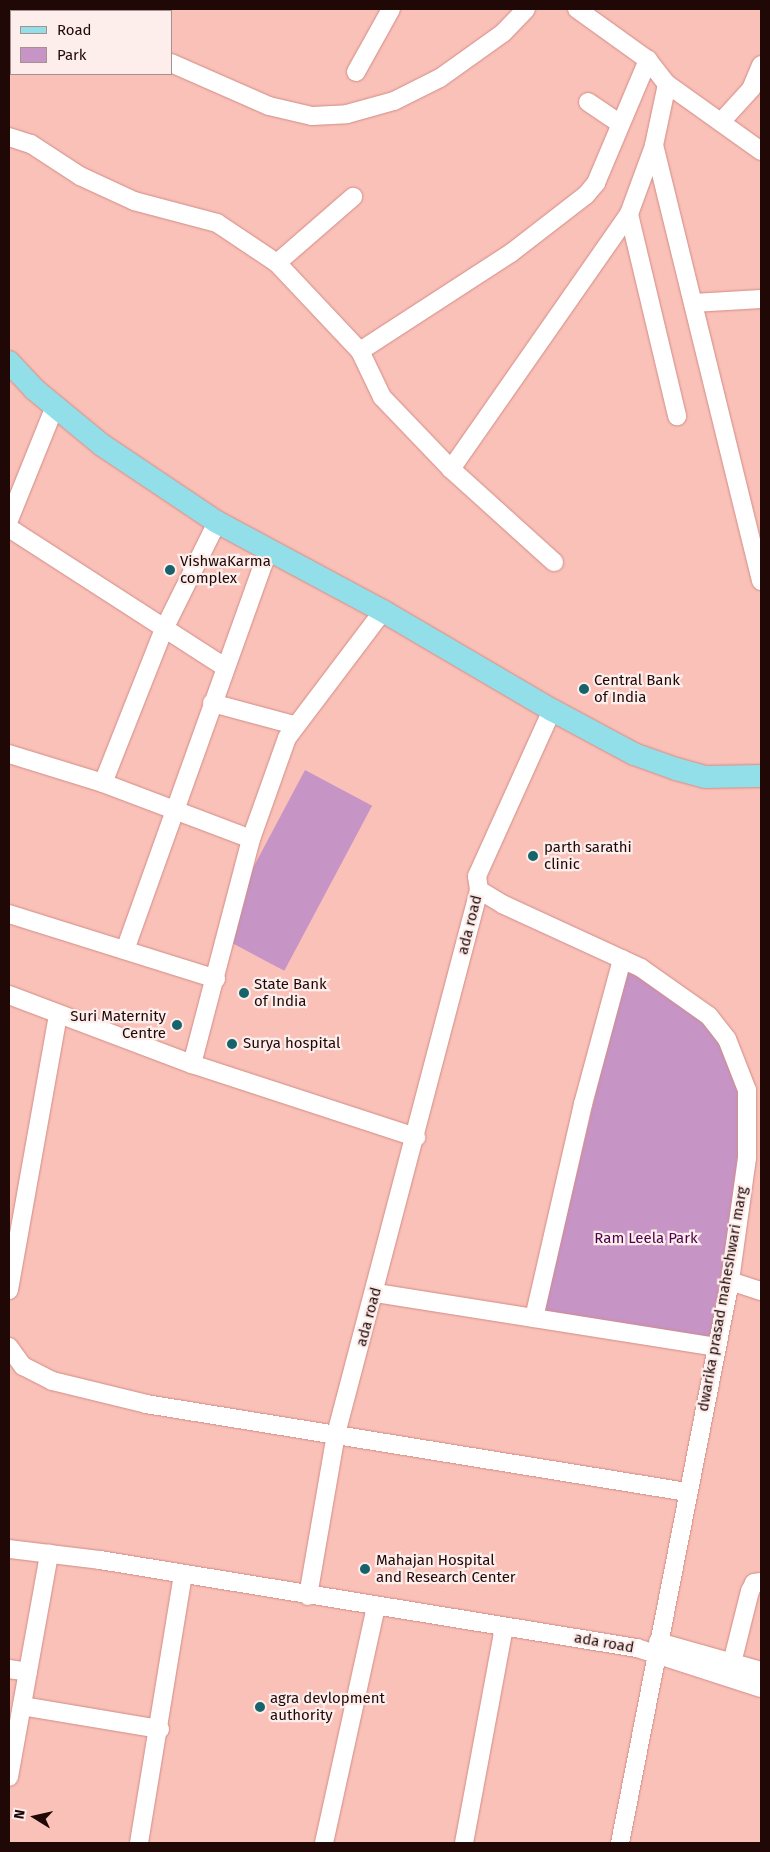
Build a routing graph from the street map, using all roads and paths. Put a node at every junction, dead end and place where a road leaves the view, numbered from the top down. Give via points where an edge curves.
1 (391, 9) edge
2 (526, 9) edge
3 (577, 9) edge
4 (648, 60) junction
5 (172, 63) edge
6 (761, 65) edge
7 (356, 72) dead end
8 (667, 84) junction
9 (588, 102) dead end
10 (721, 122) junction
11 (619, 123) junction
12 (9, 137) edge
13 (654, 145) junction
14 (761, 151) edge
15 (353, 197) dead end
16 (629, 214) junction
17 (277, 263) junction
18 (761, 299) edge
19 (692, 303) junction
20 (360, 352) junction
21 (9, 362) edge
22 (55, 406) junction
23 (677, 416) dead end
24 (450, 469) junction
25 (9, 520) edge
26 (217, 522) junction
27 (9, 528) edge
28 (268, 550) junction
29 (554, 562) dead end
30 (761, 581) edge
31 (382, 612) junction
32 (164, 629) junction
33 (225, 667) junction
34 (212, 703) junction
35 (552, 710) junction
36 (294, 725) junction
37 (9, 754) edge
38 (761, 776) edge
39 (103, 783) junction
40 (176, 809) junction
41 (251, 839) junction
42 (479, 890) junction
43 (9, 914) edge
44 (126, 950) junction
45 (622, 959) junction
46 (216, 979) junction
47 (9, 995) edge
48 (58, 1015) junction
49 (192, 1064) junction
50 (416, 1137) junction
51 (730, 1281) junction
52 (9, 1290) edge
53 (761, 1291) edge
54 (376, 1292) junction
55 (534, 1318) junction
56 (9, 1347) edge
57 (716, 1347) junction
58 (336, 1434) junction
59 (687, 1492) junction
60 (9, 1548) edge
61 (49, 1554) junction
62 (183, 1574) junction
63 (761, 1582) edge
64 (308, 1596) junction
65 (376, 1607) junction
66 (504, 1627) junction
67 (656, 1648) junction
68 (732, 1663) junction
69 (9, 1668) edge
70 (761, 1671) edge
71 (28, 1672) junction
72 (761, 1688) edge
73 (22, 1706) junction
74 (160, 1729) junction
75 (9, 1774) edge
76 (139, 1843) edge
77 (324, 1843) edge
78 (464, 1843) edge
79 (620, 1843) edge

1 - 7 street
2 - 5 street via 503,33 440,78 394,101 347,114 312,116 269,106
3 - 4 street
4 - 8 street
4 - 11 street
6 - 10 street via 750,89
8 - 10 street
8 - 13 street
9 - 11 street
10 - 14 street
11 - 20 street via 596,183 586,195 511,253
12 - 17 street via 31,144 80,176 134,201 217,223
13 - 16 street via 655,150
13 - 19 street
15 - 17 street
16 - 23 street
16 - 24 street
17 - 20 street
18 - 19 street
19 - 30 street
20 - 24 street via 382,396
21 - 22 main road
22 - 25 street
22 - 26 main road via 102,444
24 - 29 street
26 - 28 main road
26 - 32 street
27 - 32 street
28 - 31 main road
28 - 33 street
31 - 35 main road
31 - 36 street
32 - 33 street
32 - 39 street
33 - 34 street
34 - 36 street
34 - 40 street
35 - 38 main road via 634,754 676,769 705,777
35 - 42 street, ada road via 477,876
36 - 41 street
37 - 39 street
39 - 40 street
40 - 41 street
40 - 44 street
41 - 46 street
42 - 45 street, dwarika prasad maheshwari marg via 502,904
42 - 50 street, ada road
43 - 44 street
44 - 46 street
45 - 51 street, dwarika prasad maheshwari marg via 641,968 718,1024 743,1074 747,1090 747,1158
45 - 55 street via 583,1104
46 - 49 street
47 - 48 street
48 - 49 street
48 - 52 street
49 - 50 street
50 - 54 street, ada road
51 - 53 street
51 - 57 street, dwarika prasad maheshwari marg
54 - 55 street
54 - 58 street, ada road
55 - 57 street
56 - 58 street via 23,1366 52,1381 146,1404
57 - 59 street, dwarika prasad maheshwari marg
58 - 59 street
58 - 64 street, ada road
59 - 67 street, dwarika prasad maheshwari marg
60 - 61 street
61 - 62 street
61 - 71 street
62 - 64 street
62 - 74 street
63 - 68 street via 754,1583 750,1590
64 - 65 street, ada road
65 - 66 street, ada road
65 - 77 street
66 - 67 street, ada road via 636,1648
66 - 78 street
67 - 68 street
67 - 72 street
67 - 79 street, dwarika prasad maheshwari marg
68 - 70 street
69 - 71 street
71 - 73 street
73 - 74 street
73 - 75 street
74 - 76 street

